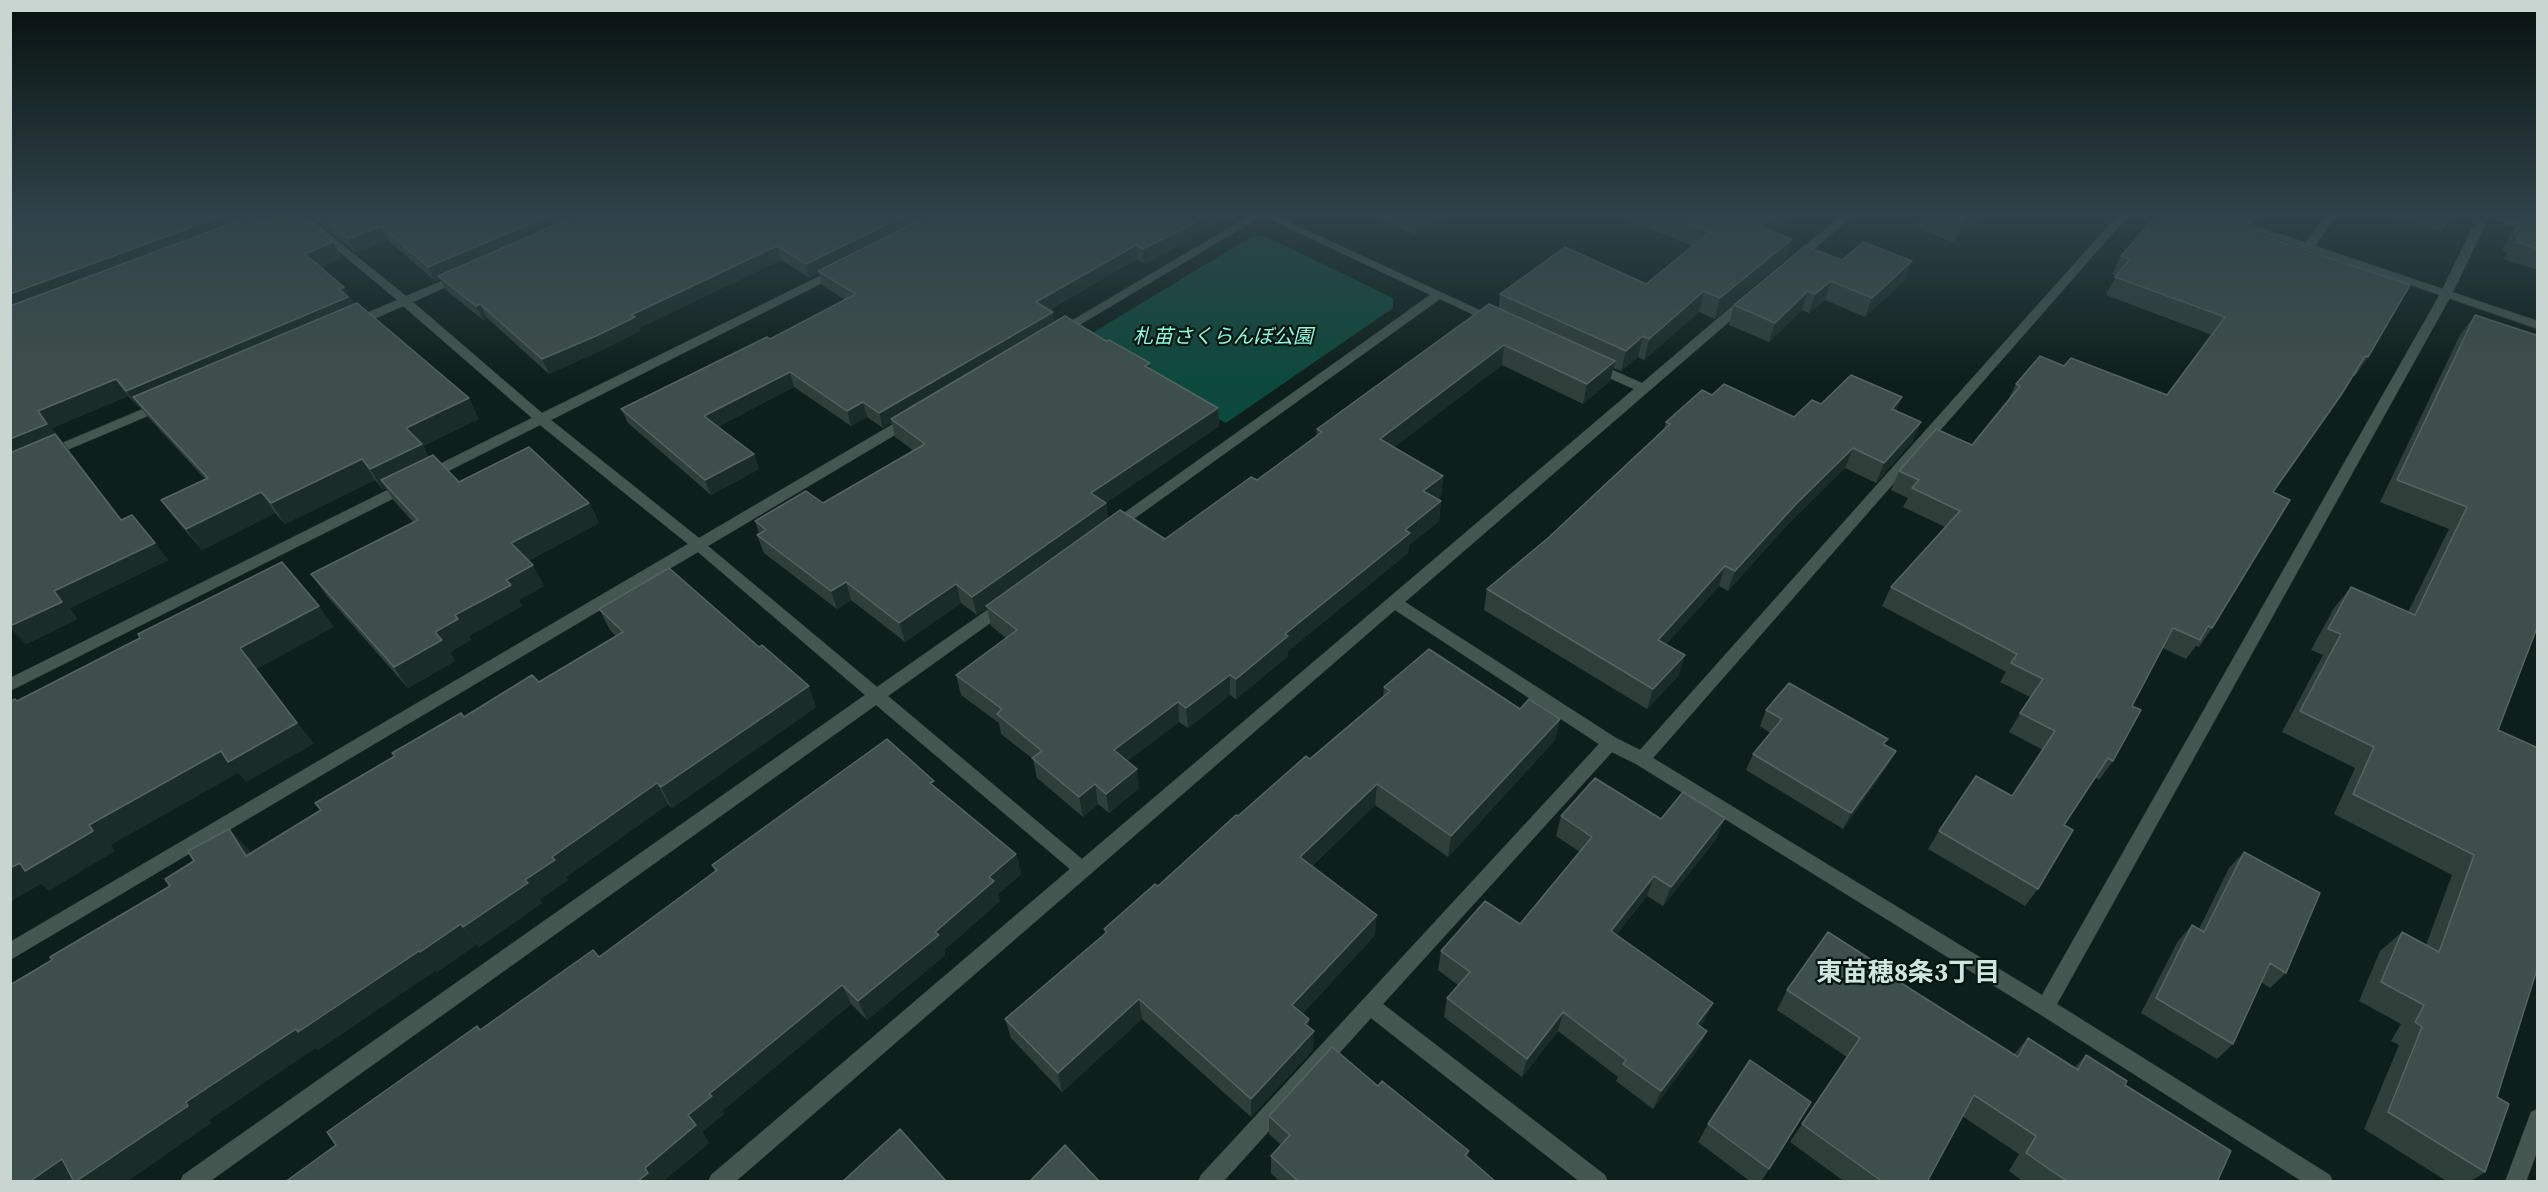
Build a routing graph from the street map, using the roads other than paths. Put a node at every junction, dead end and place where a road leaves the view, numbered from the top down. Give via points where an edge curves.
1 (369, 272) edge
2 (473, 272) edge
3 (836, 272) edge
4 (1161, 272) edge
5 (1390, 272) edge
6 (2074, 272) edge
7 (2381, 272) edge
8 (2457, 272) edge
9 (1758, 291) edge
10 (1439, 294) junction
11 (2446, 294) junction
12 (405, 301) junction
13 (1502, 324) edge
14 (2538, 325) edge
15 (336, 331) edge
16 (1040, 343) edge
17 (1586, 363) edge
18 (1642, 388) junction
19 (173, 400) edge
20 (928, 410) edge
21 (541, 418) junction
22 (10, 470) edge
23 (1095, 541) edge
24 (697, 546) junction
25 (1017, 596) edge
26 (1394, 602) junction
27 (10, 684) edge
28 (877, 696) junction
29 (1610, 743) junction
30 (1642, 759) junction
31 (1082, 868) junction
32 (10, 952) edge
33 (1369, 1005) junction
34 (2045, 1007) junction
35 (2538, 1119) edge
36 (190, 1182) edge
37 (718, 1182) edge
38 (1208, 1182) edge
39 (1598, 1182) edge
40 (2323, 1182) edge
41 (2515, 1182) edge

1 - 12 street
2 - 12 street
3 - 21 street
4 - 16 street
5 - 10 street
6 - 30 street
7 - 11 street
8 - 11 street
9 - 18 street
10 - 13 street
10 - 23 street
11 - 14 street
11 - 34 street
12 - 15 street
12 - 21 street
17 - 18 street
18 - 26 street
19 - 22 street
20 - 24 street
21 - 24 street
21 - 27 street
24 - 28 street
24 - 32 street
25 - 28 street
26 - 29 street
26 - 31 street
28 - 31 street
28 - 36 street
29 - 30 street
29 - 33 street
30 - 34 street
31 - 37 street
33 - 38 street
33 - 39 street
34 - 40 street
35 - 41 street

